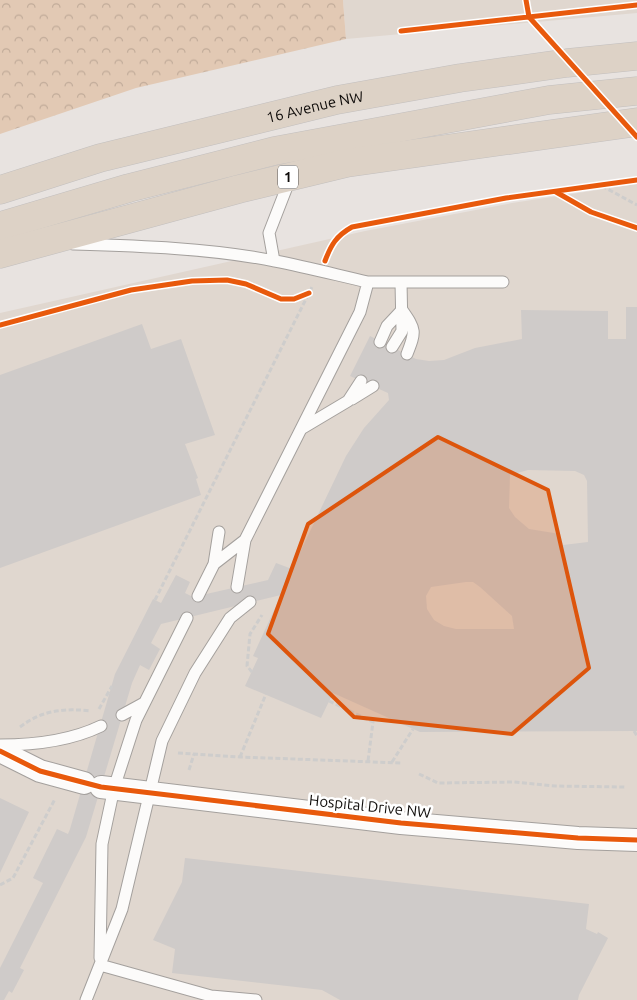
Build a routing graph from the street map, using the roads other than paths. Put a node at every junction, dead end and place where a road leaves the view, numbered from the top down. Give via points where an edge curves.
1 (637, 56) edge
2 (637, 91) edge
3 (637, 122) edge
4 (583, 129) junction
5 (637, 129) edge
6 (292, 176) junction
7 (0, 190) edge
8 (0, 226) edge
9 (39, 243) junction
10 (0, 254) edge
11 (274, 260) junction
12 (368, 282) junction
13 (401, 282) junction
14 (503, 282) dead end
15 (402, 310) junction
16 (380, 342) dead end
17 (392, 347) dead end
18 (407, 354) dead end
19 (361, 381) dead end
20 (373, 386) dead end
21 (348, 401) junction
22 (301, 429) junction
23 (218, 532) dead end
24 (245, 540) junction
25 (214, 564) junction
26 (237, 587) dead end
27 (198, 596) dead end
28 (250, 602) dead end
29 (187, 618) dead end
30 (144, 703) junction
31 (122, 715) dead end
32 (101, 726) dead end
33 (0, 745) edge
34 (0, 751) edge
35 (100, 786) junction
36 (149, 793) junction
37 (637, 840) edge
38 (100, 964) junction
39 (86, 1000) edge
40 (256, 1000) edge

1 - 7 highway, 16 Avenue NW via 460,78 337,100 100,158
2 - 8 highway via 549,100 274,151 129,188
3 - 4 highway, 1
4 - 5 highway
4 - 6 highway, 1 via 346,163
6 - 9 highway, 1
6 - 11 lane via 269,233
9 - 10 highway, 1
9 - 11 lane via 145,246
11 - 12 lane
12 - 13 lane
12 - 22 lane via 360,312
13 - 14 lane
13 - 15 lane
15 - 16 lane via 387,326
15 - 17 lane via 402,331
15 - 18 lane via 413,326 414,337
19 - 21 lane
20 - 21 lane
21 - 22 lane
22 - 24 lane
23 - 25 lane
24 - 25 lane
24 - 26 lane
25 - 27 lane
28 - 36 lane via 231,612 195,673 162,741
29 - 30 lane
30 - 31 lane
30 - 35 lane
32 - 33 lane via 86,733 32,745
34 - 35 street, Hospital Drive NW via 40,771
35 - 36 street, Hospital Drive NW
35 - 38 lane
36 - 37 street, Hospital Drive NW via 401,823
36 - 38 lane via 122,909
38 - 39 lane
38 - 40 lane via 211,996

